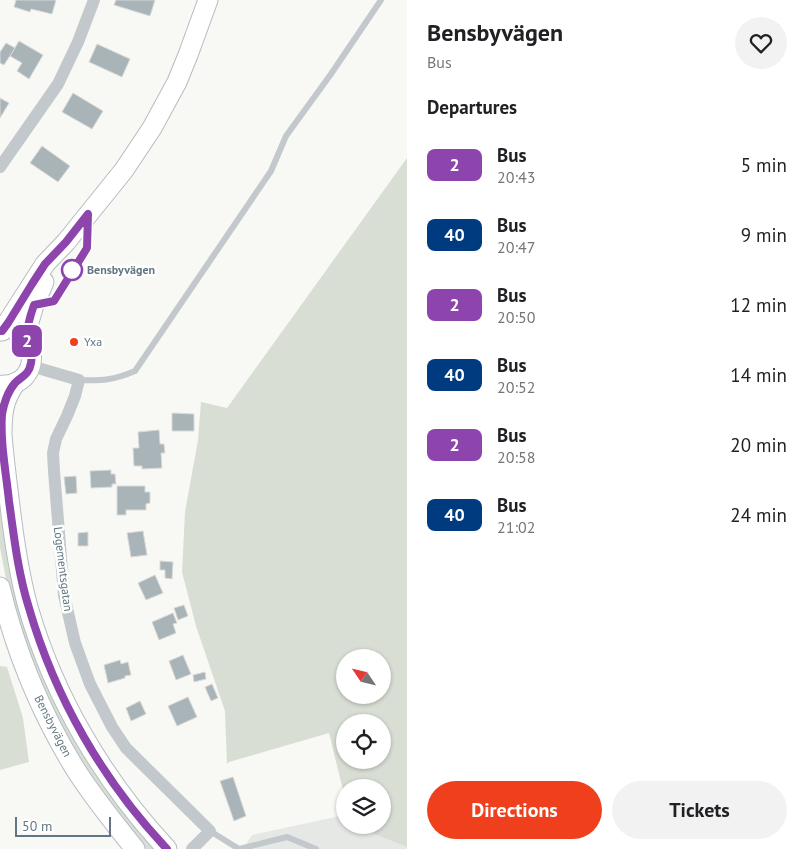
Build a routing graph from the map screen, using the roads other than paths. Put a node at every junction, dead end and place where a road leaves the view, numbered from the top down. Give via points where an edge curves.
1 (94, 0) edge
2 (208, 0) edge
3 (381, 0) edge
4 (0, 167) edge
5 (88, 214) junction
6 (66, 242) junction
7 (34, 305) junction
8 (1, 331) edge
9 (27, 342) junction
10 (31, 366) junction
11 (79, 380) junction
12 (8, 383) edge
13 (0, 587) edge
14 (210, 831) junction
15 (136, 849) edge
16 (166, 849) edge
17 (192, 849) edge
18 (239, 849) edge
19 (316, 849) edge

1 - 4 street via 58,84
2 - 5 main road via 188,56 160,114 124,170
3 - 11 lane via 286,136 271,171 135,371 110,380
5 - 6 main road
5 - 7 lane via 87,248 54,301
6 - 7 main road
6 - 8 main road via 45,264
7 - 9 main road
8 - 9 main road via 16,333
9 - 10 main road via 32,354
10 - 11 street
10 - 12 main road, Bensbyvägen via 23,378
11 - 14 street, Logementsgatan via 53,453 64,595 75,643 100,706 120,739
12 - 16 main road, Bensbyvägen via 2,435 19,571 28,607 50,670 82,735 103,769
13 - 15 main road, Bensbyvägen via 19,653 56,736 90,791
14 - 17 street
14 - 18 lane
18 - 19 lane via 287,837

